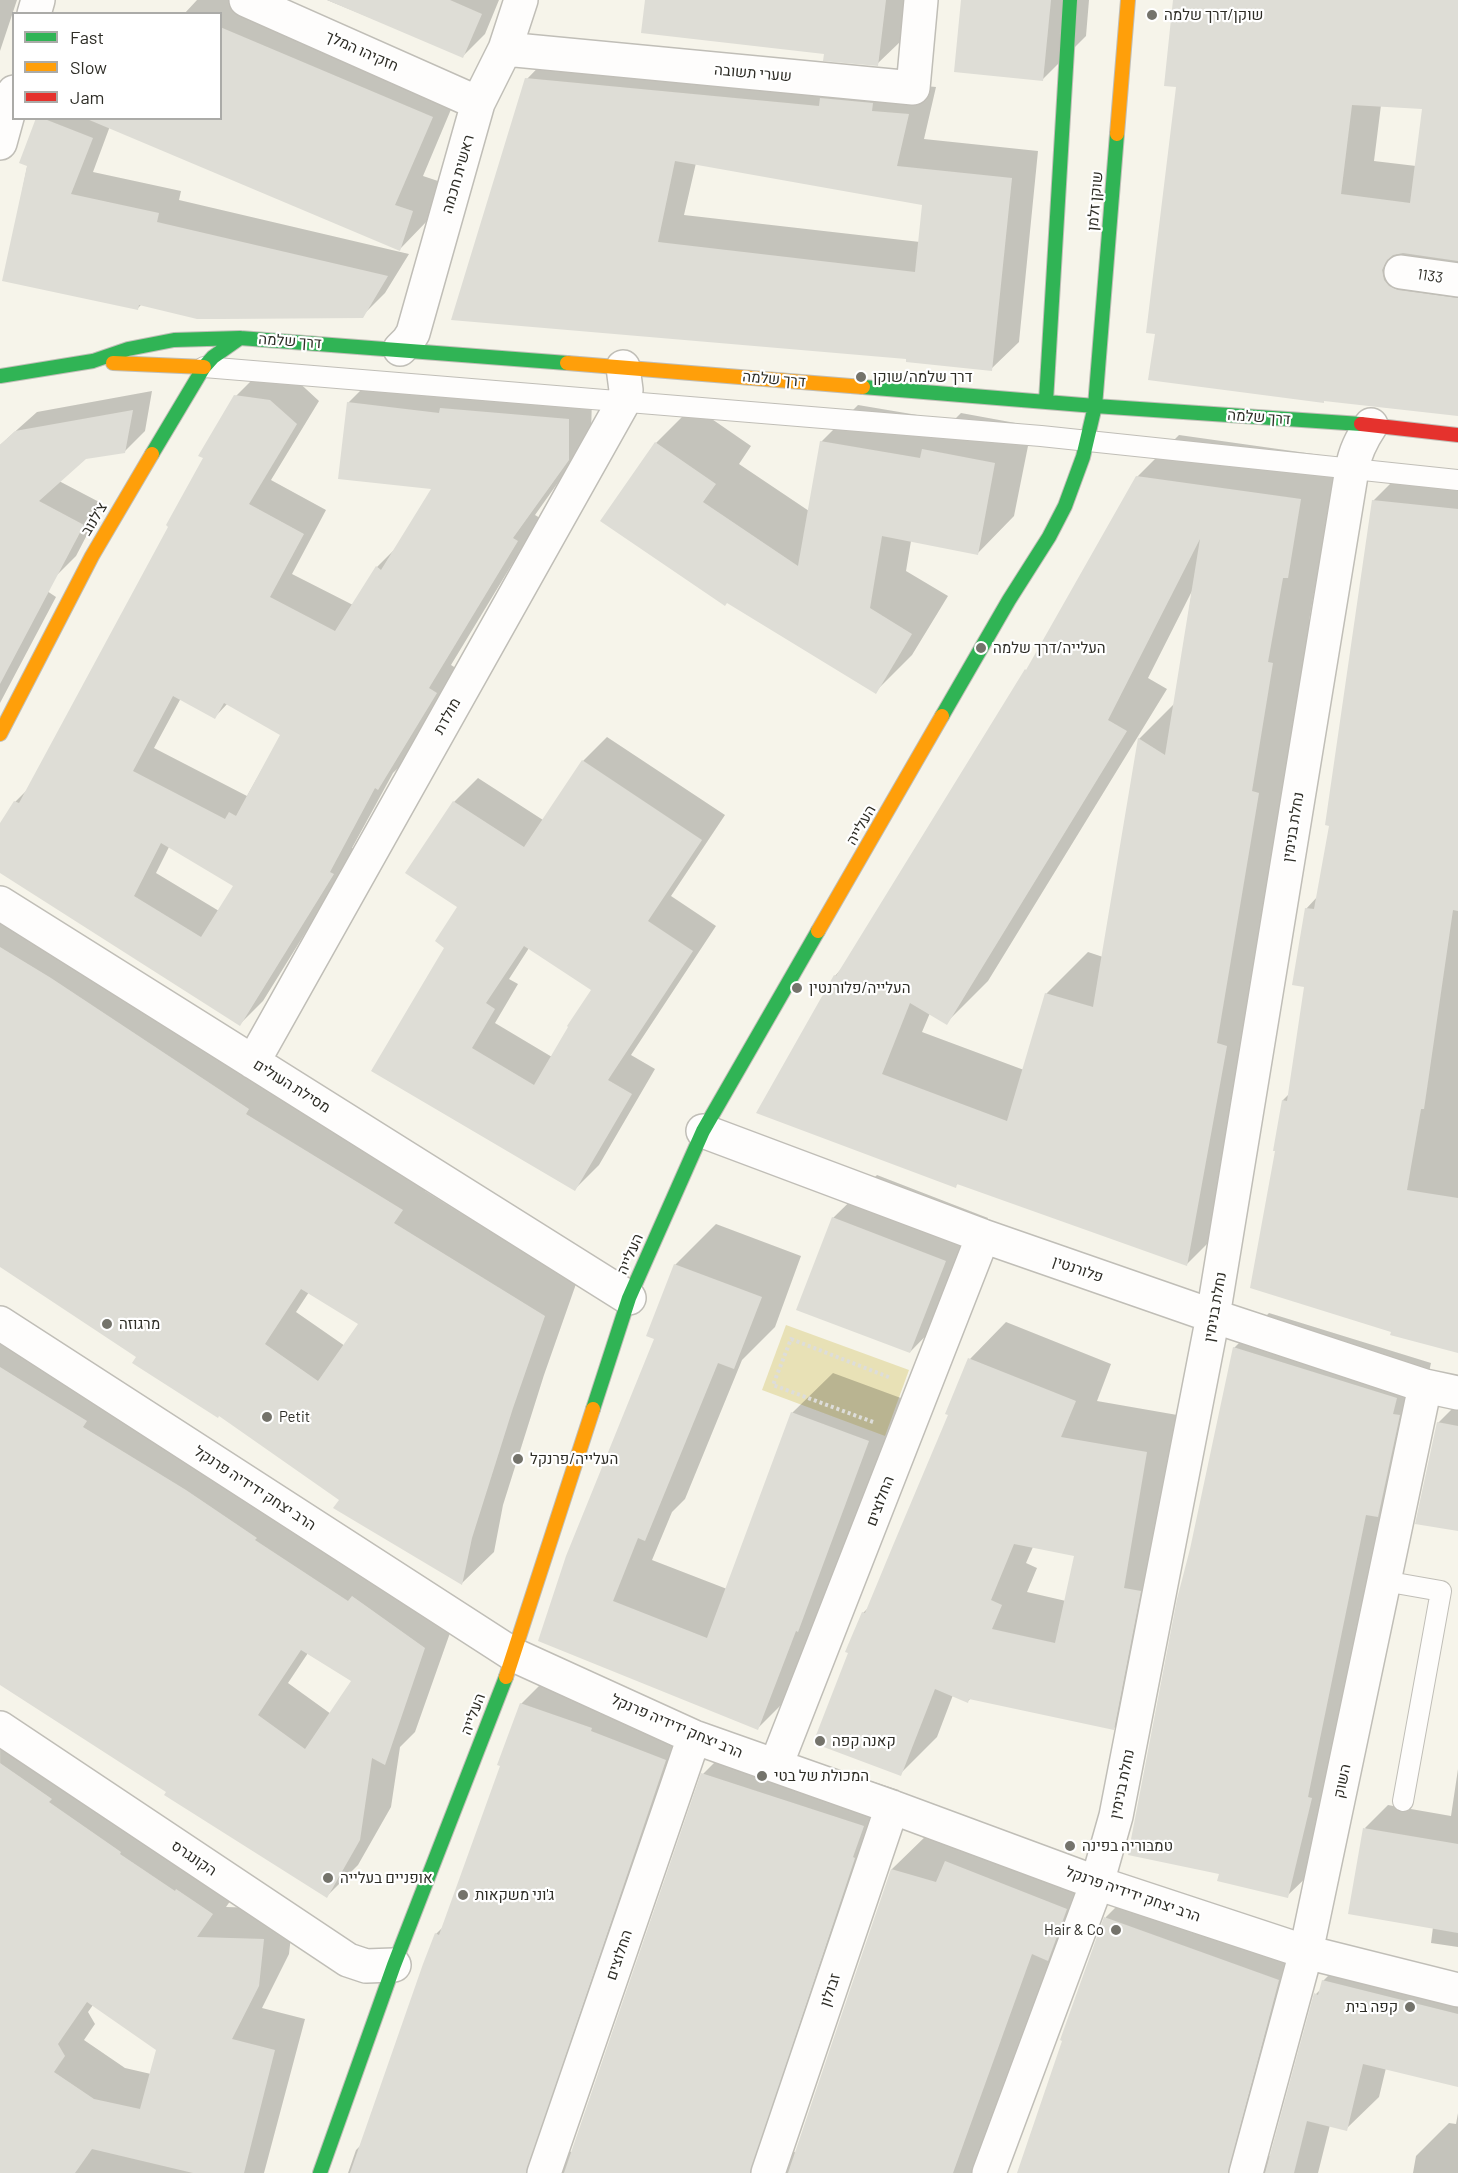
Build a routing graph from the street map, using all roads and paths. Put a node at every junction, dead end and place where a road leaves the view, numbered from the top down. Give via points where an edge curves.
1 (246, 0) edge
2 (521, 0) edge
3 (921, 0) edge
4 (1070, 0) edge
5 (1128, 0) edge
6 (505, 49) junction
7 (12, 99) edge
8 (478, 103) junction
9 (0, 143) edge
10 (1401, 272) dead end
11 (1458, 280) edge
12 (240, 338) junction
13 (400, 349) junction
14 (93, 361) junction
15 (204, 367) junction
16 (622, 367) junction
17 (0, 376) edge
18 (624, 401) junction
19 (1046, 402) junction
20 (1095, 406) junction
21 (1371, 425) junction
22 (1458, 435) edge
23 (1088, 441) junction
24 (1352, 469) junction
25 (1458, 480) edge
26 (0, 734) edge
27 (0, 903) edge
28 (253, 1062) junction
29 (704, 1131) junction
30 (983, 1236) junction
31 (629, 1298) junction
32 (1214, 1316) junction
33 (0, 1323) edge
34 (895, 1379) dead end
35 (1425, 1386) junction
36 (1458, 1393) edge
37 (877, 1424) dead end
38 (1384, 1581) junction
39 (514, 1655) junction
40 (0, 1728) edge
41 (694, 1737) junction
42 (776, 1766) junction
43 (1403, 1801) dead end
44 (892, 1807) junction
45 (1097, 1883) junction
46 (1306, 1952) junction
47 (394, 1965) junction
48 (1458, 1990) edge
49 (320, 2173) edge
50 (544, 2173) edge
51 (768, 2173) edge
52 (989, 2173) edge
53 (1246, 2173) edge

1 - 8 street, חזקיהו המלך
2 - 6 street, ראשית חכמה
3 - 6 street, שערי תשובה via 913,88
4 - 19 street
5 - 20 street, שוקן זלמן
6 - 8 street, ראשית חכמה
7 - 9 street
8 - 13 street, ראשית חכמה via 413,333
10 - 11 street, 1133
12 - 13 street, דרך שלמה
12 - 14 street, דרך שלמה via 174,340
12 - 15 street, צ'לנוב
13 - 16 street, דרך שלמה
14 - 15 street, דרך שלמה
14 - 17 street, דרך שלמה
15 - 18 lane, דרך שלמה
15 - 26 street, צ'לנוב via 92,556
16 - 18 street
16 - 19 street, דרך שלמה
18 - 23 lane, דרך שלמה
18 - 28 street, מולדת
19 - 20 street, דרך שלמה
20 - 21 street, דרך שלמה
20 - 23 street, העלייה
21 - 22 street, דרך שלמה
21 - 24 street, נחלת בנימין via 1360,441
23 - 24 lane, דרך שלמה
23 - 29 street, העלייה via 1050,537 1009,600
24 - 25 lane, דרך שלמה
24 - 32 street, נחלת בנימין
27 - 28 street, מסילת העולים
28 - 31 street, מסילת העולים
29 - 30 street, פלורנטין
29 - 31 street, העלייה
30 - 32 street, פלורנטין
30 - 42 street, החלוצים
31 - 39 street, העלייה
32 - 35 street, פלורנטין
32 - 45 street, נחלת בנימין via 1116,1816
33 - 39 street, הרב יצחק ידידיה פרנקל
34 - 37 path via 790,1339 773,1385
35 - 36 street, פלורנטין
35 - 38 street, השוק
38 - 43 lane via 1441,1591
38 - 46 street, השוק
39 - 41 street, הרב יצחק ידידיה פרנקל
39 - 47 street, העלייה
40 - 47 street, הקונגרס via 348,1960 366,1966
41 - 42 street, הרב יצחק ידידיה פרנקל
41 - 50 street, החלוצים
42 - 44 street, הרב יצחק ידידיה פרנקל
44 - 45 street, הרב יצחק ידידיה פרנקל
44 - 51 street, זבולון
45 - 46 street, הרב יצחק ידידיה פרנקל
45 - 52 street, נחלת בנימין
46 - 48 street, הרב יצחק ידידיה פרנקל
46 - 53 street, השוק
47 - 49 street, העלייה

